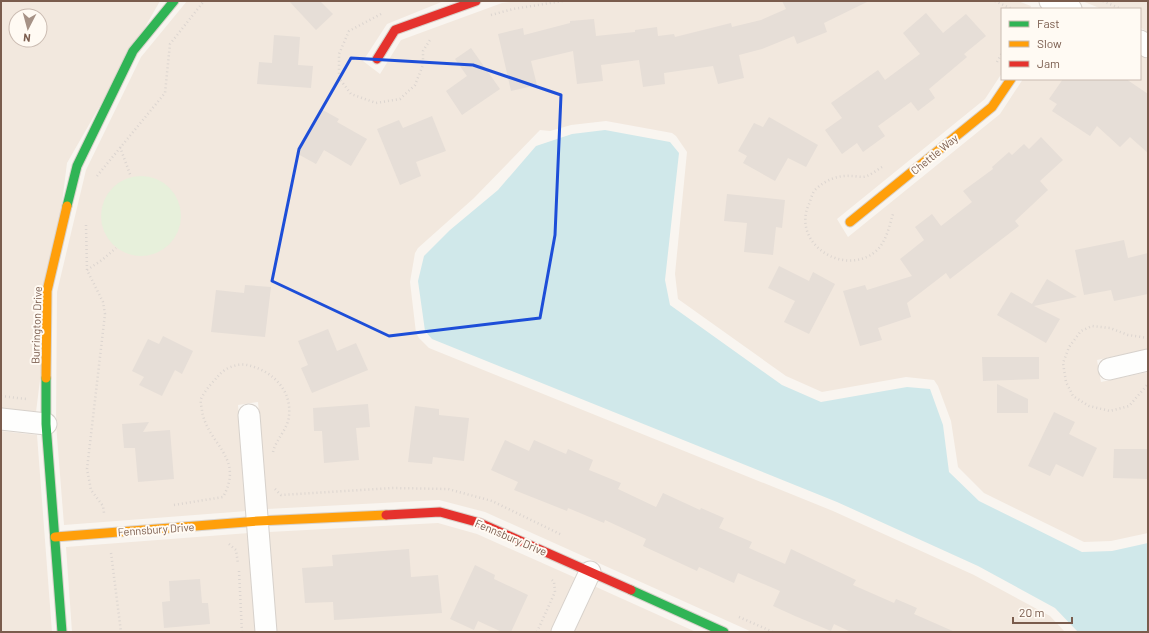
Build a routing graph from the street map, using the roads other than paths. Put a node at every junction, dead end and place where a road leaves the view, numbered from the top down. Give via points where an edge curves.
1 (174, 1) edge
2 (476, 1) edge
3 (1050, 1) edge
4 (1068, 8) edge
5 (378, 58) dead end
6 (1010, 80) edge
7 (850, 222) dead end
8 (1148, 360) edge
9 (1109, 369) dead end
10 (249, 415) dead end
11 (1, 419) edge
12 (46, 424) junction
13 (258, 521) junction
14 (55, 537) junction
15 (590, 572) junction
16 (62, 632) edge
17 (266, 632) edge
18 (562, 632) edge
19 (724, 632) edge

1 - 12 street, Burrington Drive via 133,51 77,166 47,290
2 - 5 street via 395,30
3 - 4 street
6 - 7 street, Chettle Way via 992,107
8 - 9 street
10 - 13 street
11 - 12 street
12 - 14 street, Burrington Drive
13 - 14 street, Fennsbury Drive
13 - 15 street, Fennsbury Drive via 440,512 480,523
13 - 17 street
14 - 16 street, Burrington Drive
15 - 18 street
15 - 19 street, Fennsbury Drive

